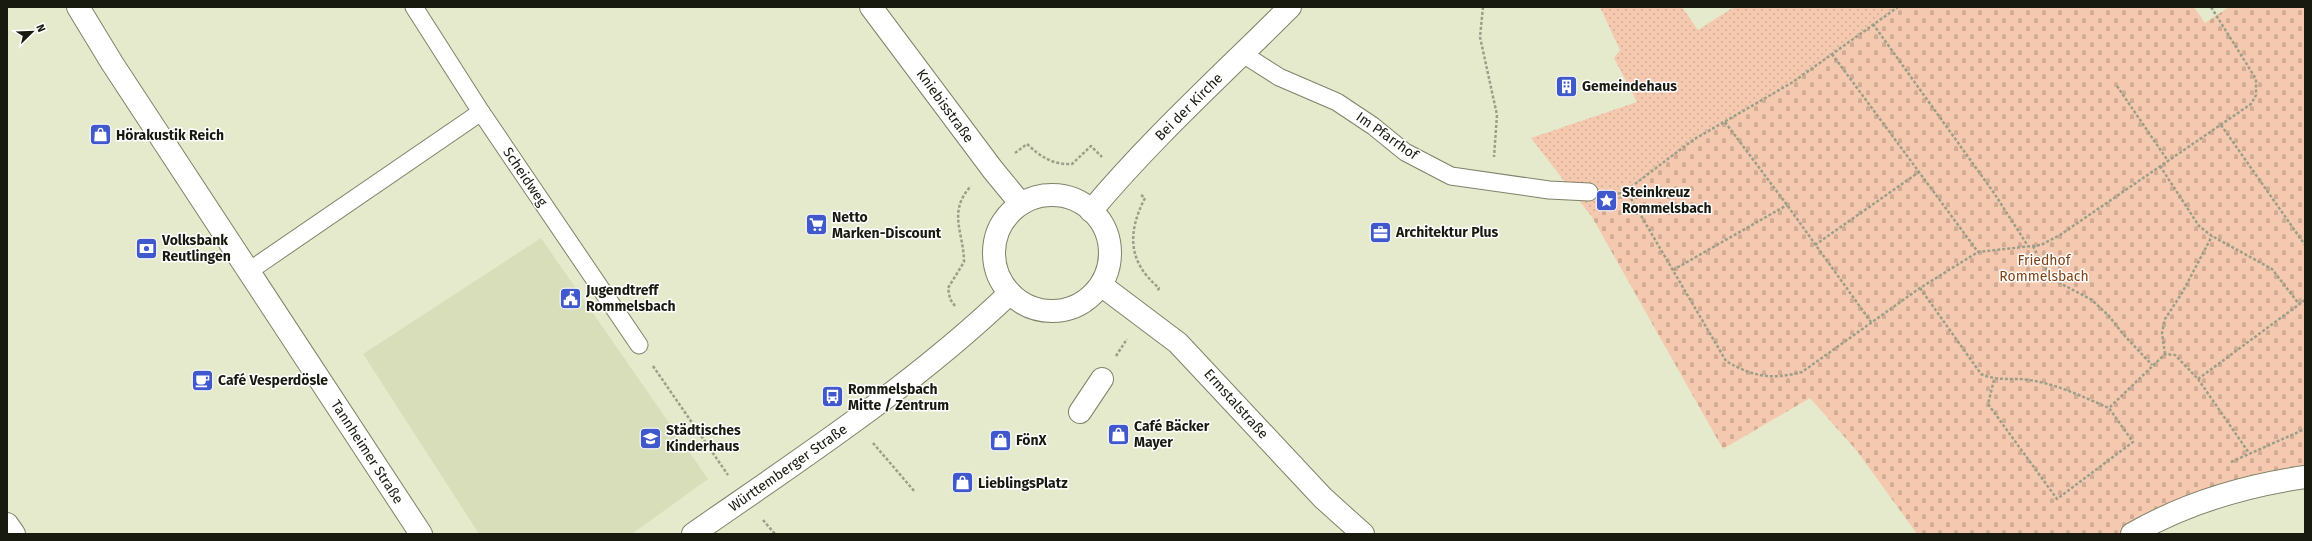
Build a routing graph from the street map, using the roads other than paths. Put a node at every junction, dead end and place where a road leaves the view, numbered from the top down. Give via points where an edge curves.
1 (78, 7) edge
2 (414, 7) edge
3 (871, 7) edge
4 (1290, 7) edge
5 (1243, 54) junction
6 (480, 112) junction
7 (1589, 192) road end
8 (1021, 204) junction
9 (1091, 211) junction
10 (249, 271) junction
11 (1100, 285) junction
12 (1010, 293) junction
13 (639, 345) road end
14 (1102, 379) dead end
15 (1080, 412) dead end
16 (2305, 476) edge
17 (7, 524) edge
18 (14, 534) edge
19 (421, 534) edge
20 (693, 534) edge
21 (1362, 534) edge
22 (2132, 534) edge

1 - 10 street, Tannheimer Straße
2 - 6 lane, Scheidweg
3 - 8 street, Kniebisstraße
4 - 5 street, Bei der Kirche
5 - 7 lane, Im Pfarrhof via 1280,77 1337,102 1406,152 1451,176 1549,190
5 - 9 street, Bei der Kirche via 1121,175
6 - 10 lane
6 - 13 lane, Scheidweg
8 - 9 street via 1045,196 1058,196 1081,203
8 - 12 street via 1004,222 994,246 997,271
9 - 11 street via 1106,233 1109,246 1107,273
10 - 19 street, Tannheimer Straße
11 - 12 street via 1091,296 1065,310 1035,308 1021,302
11 - 21 street, Ermstalstraße via 1178,343 1323,498
12 - 20 street, Württemberger Straße via 946,351 855,421
14 - 15 street
16 - 22 street via 2250,486 2208,499 2154,521
17 - 18 street

